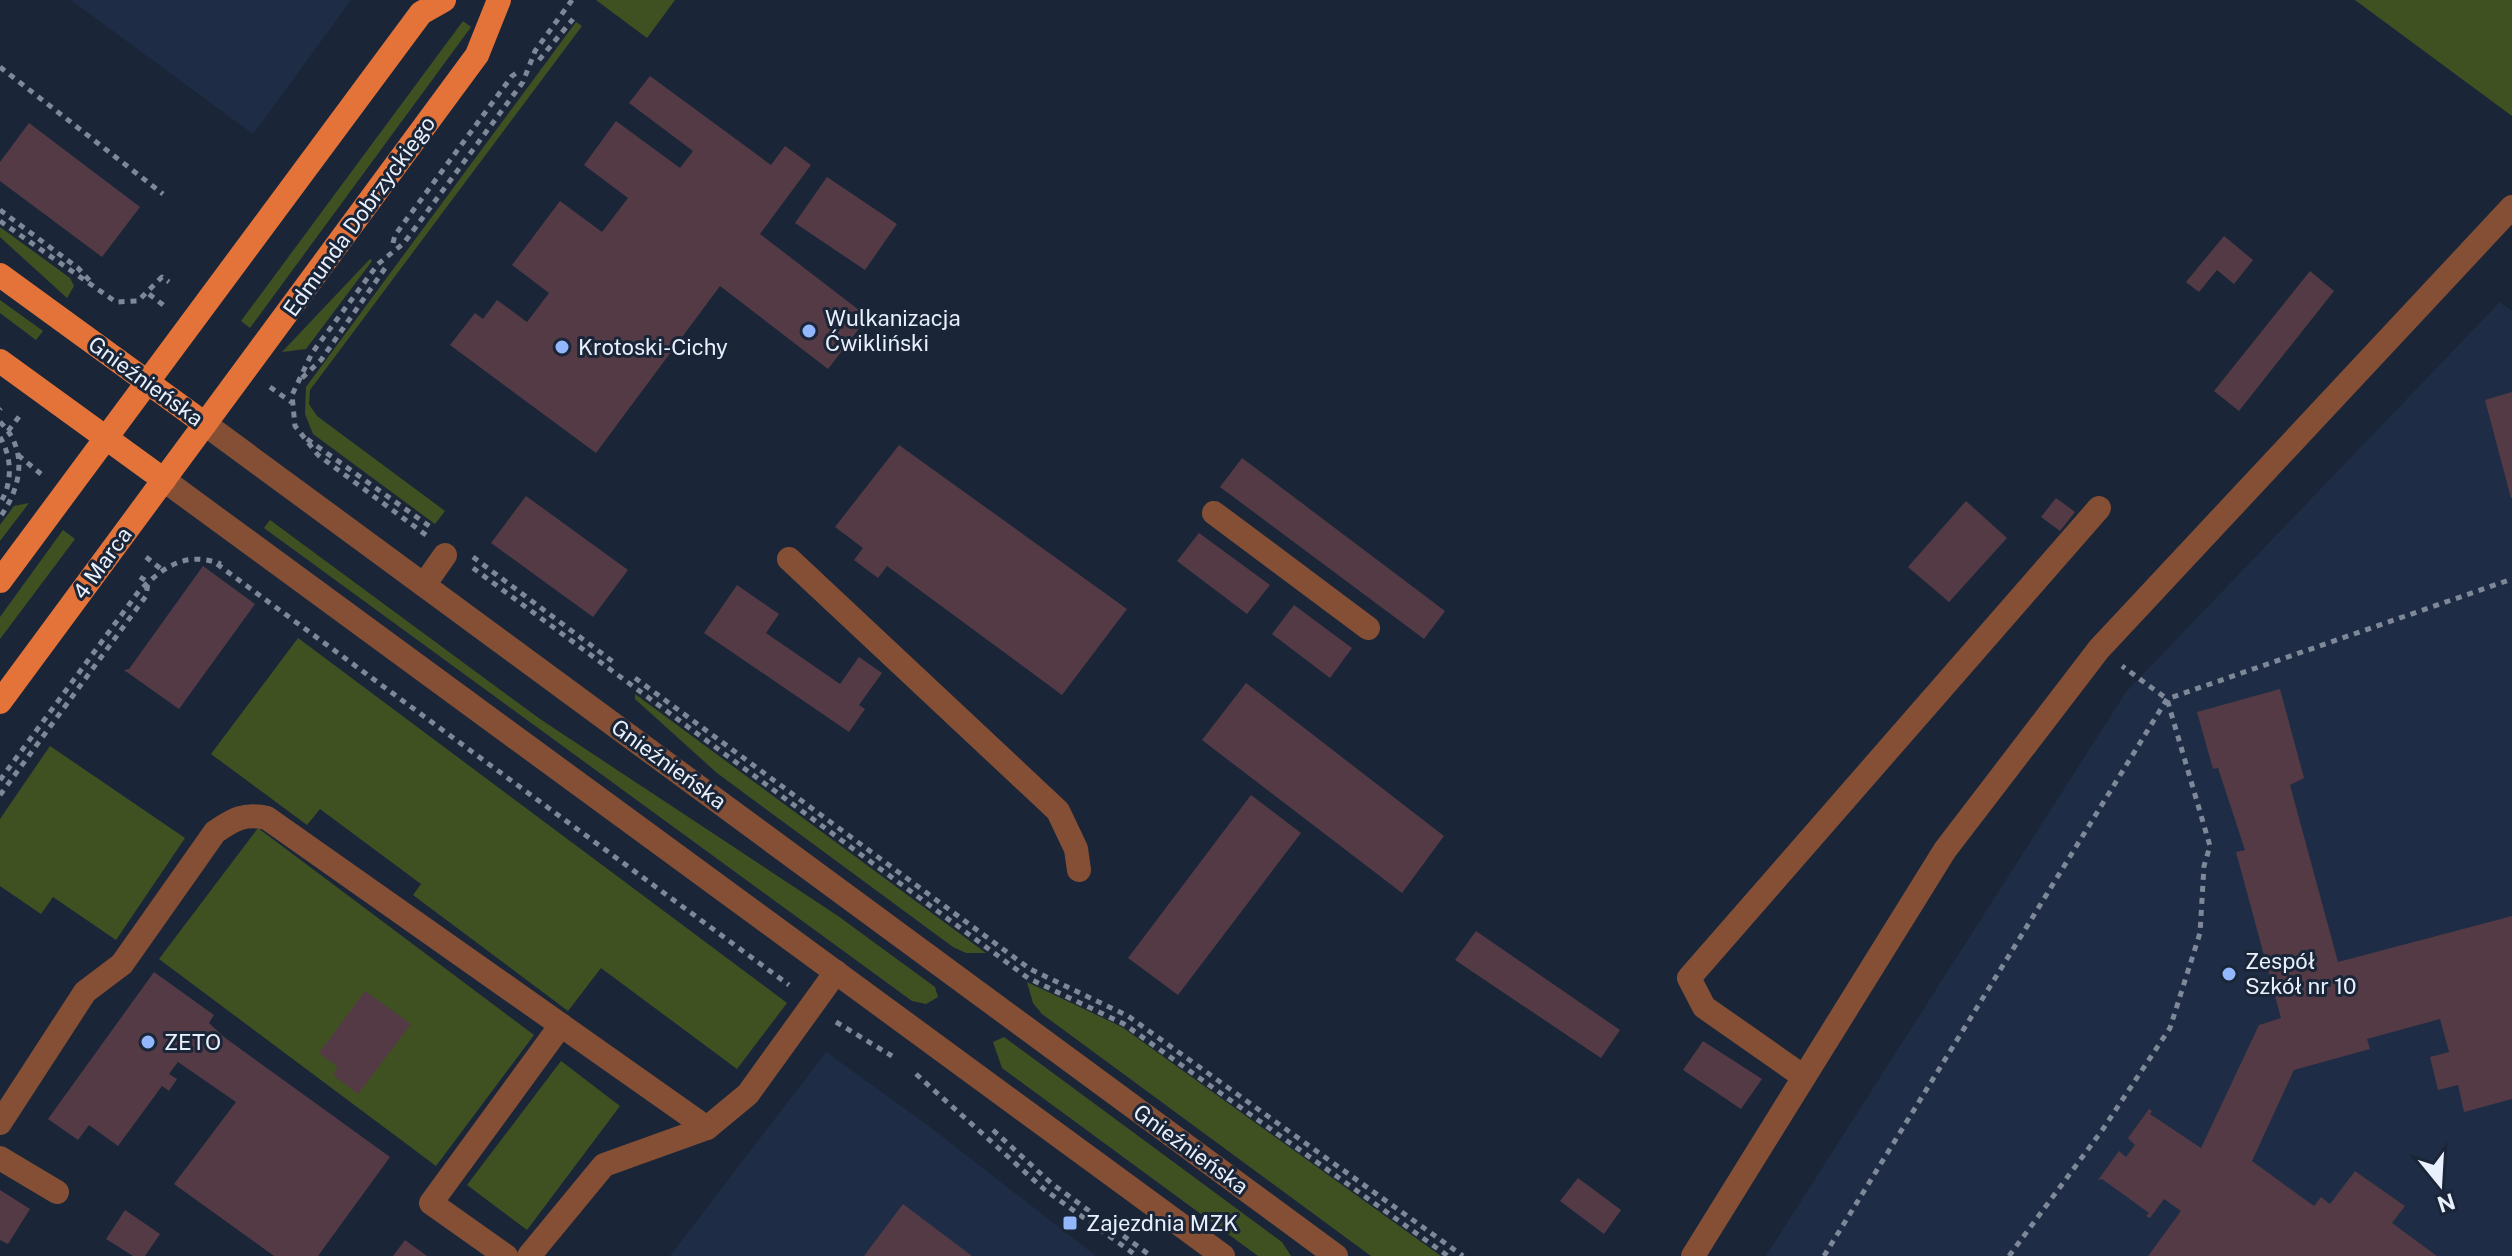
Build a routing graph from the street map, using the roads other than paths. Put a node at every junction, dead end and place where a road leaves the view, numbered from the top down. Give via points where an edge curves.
1 (444, 0) edge
2 (499, 0) edge
3 (2512, 207) edge
4 (0, 275) edge
5 (0, 361) edge
6 (147, 383) junction
7 (205, 424) junction
8 (105, 437) junction
9 (164, 480) junction
10 (2099, 508) dead end
11 (1214, 513) dead end
12 (451, 547) road end
13 (789, 559) dead end
14 (0, 581) edge
15 (424, 585) junction
16 (1368, 628) dead end
17 (0, 702) edge
18 (1079, 870) dead end
19 (836, 972) junction
20 (561, 1025) junction
21 (1804, 1077) junction
22 (0, 1123) edge
23 (707, 1128) junction
24 (0, 1158) edge
25 (57, 1192) dead end
26 (506, 1256) edge
27 (529, 1256) edge
28 (1223, 1256) edge
29 (1336, 1256) edge
30 (1693, 1256) edge

1 - 6 main road via 421,13
2 - 7 main road, Edmunda Dobrzyckiego via 477,55
3 - 21 street via 2099,649 1945,850
4 - 6 main road, Gnieźnieńska
5 - 8 main road
6 - 7 main road, Gnieźnieńska
6 - 8 main road
7 - 9 main road, 4 Marca
7 - 15 street, Gnieźnieńska
8 - 9 main road
8 - 14 main road
9 - 17 main road, 4 Marca
9 - 19 street
10 - 21 street via 1689,978 1704,1007
11 - 16 street
12 - 15 street
13 - 18 street via 1058,811 1076,849
15 - 29 street, Gnieźnieńska
19 - 23 street via 748,1094
19 - 28 street
20 - 22 street via 267,818 249,814 215,832 122,964 85,992
20 - 23 street
20 - 26 street via 431,1203
21 - 30 street
23 - 27 street via 604,1165
24 - 25 street

